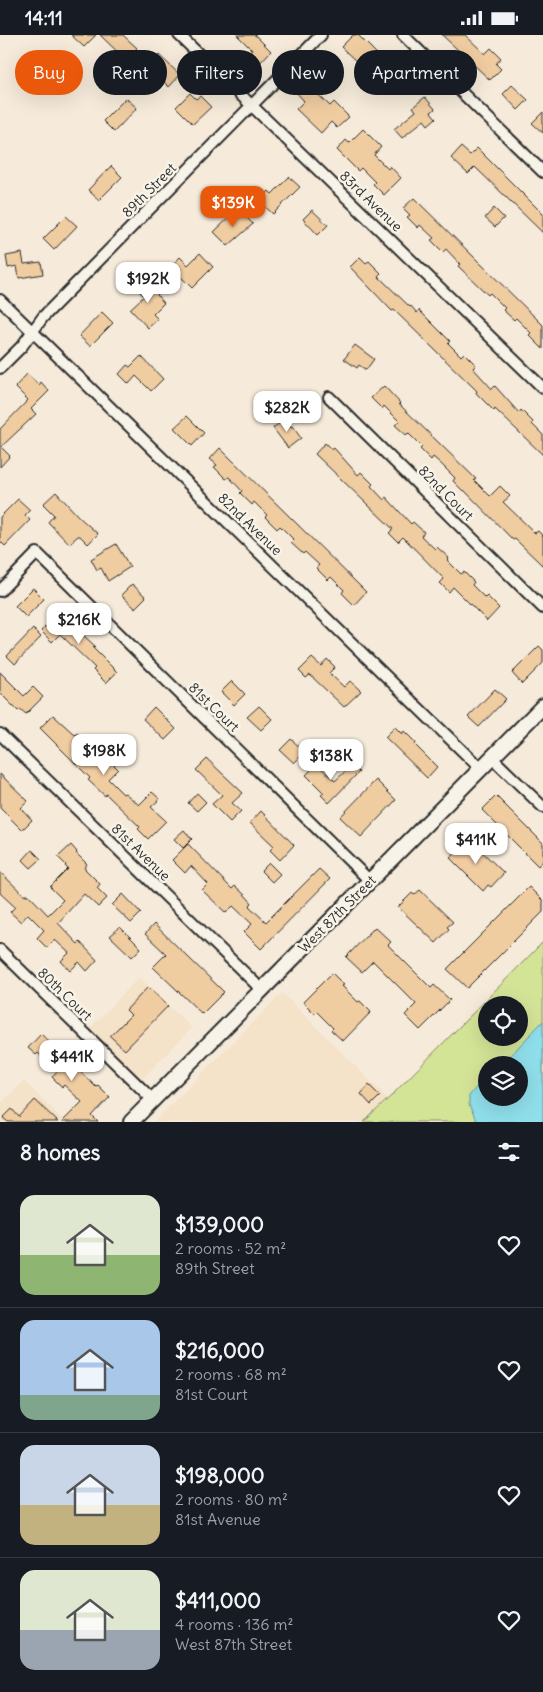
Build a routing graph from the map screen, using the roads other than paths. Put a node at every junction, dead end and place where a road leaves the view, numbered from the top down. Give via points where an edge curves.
1 (179, 35) edge
2 (321, 35) edge
3 (403, 35) edge
4 (253, 105) junction
5 (543, 172) edge
6 (0, 300) edge
7 (33, 331) junction
8 (0, 368) edge
9 (543, 388) edge
10 (329, 397) dead end
11 (0, 591) edge
12 (543, 608) edge
13 (543, 706) edge
14 (0, 734) edge
15 (492, 758) junction
16 (481, 769) junction
17 (543, 807) edge
18 (370, 881) junction
19 (0, 950) edge
20 (262, 990) junction
21 (153, 1100) junction
22 (131, 1122) edge

1 - 4 street, 83rd Avenue
2 - 4 street, 89th Street
3 - 5 street
4 - 7 street, 89th Street via 43,317
4 - 9 street, 83rd Avenue
6 - 7 street, 82nd Avenue
7 - 8 street, 89th Street
7 - 16 street, 82nd Avenue
10 - 12 street, 82nd Court
11 - 18 street, 81st Court via 37,553
13 - 15 main road, West 87th Street
14 - 20 street, 81st Avenue
15 - 16 main road, West 87th Street
15 - 17 street
16 - 18 main road, West 87th Street
18 - 20 main road, West 87th Street
19 - 21 street, 80th Court
20 - 21 main road, West 87th Street
21 - 22 main road, West 87th Street

